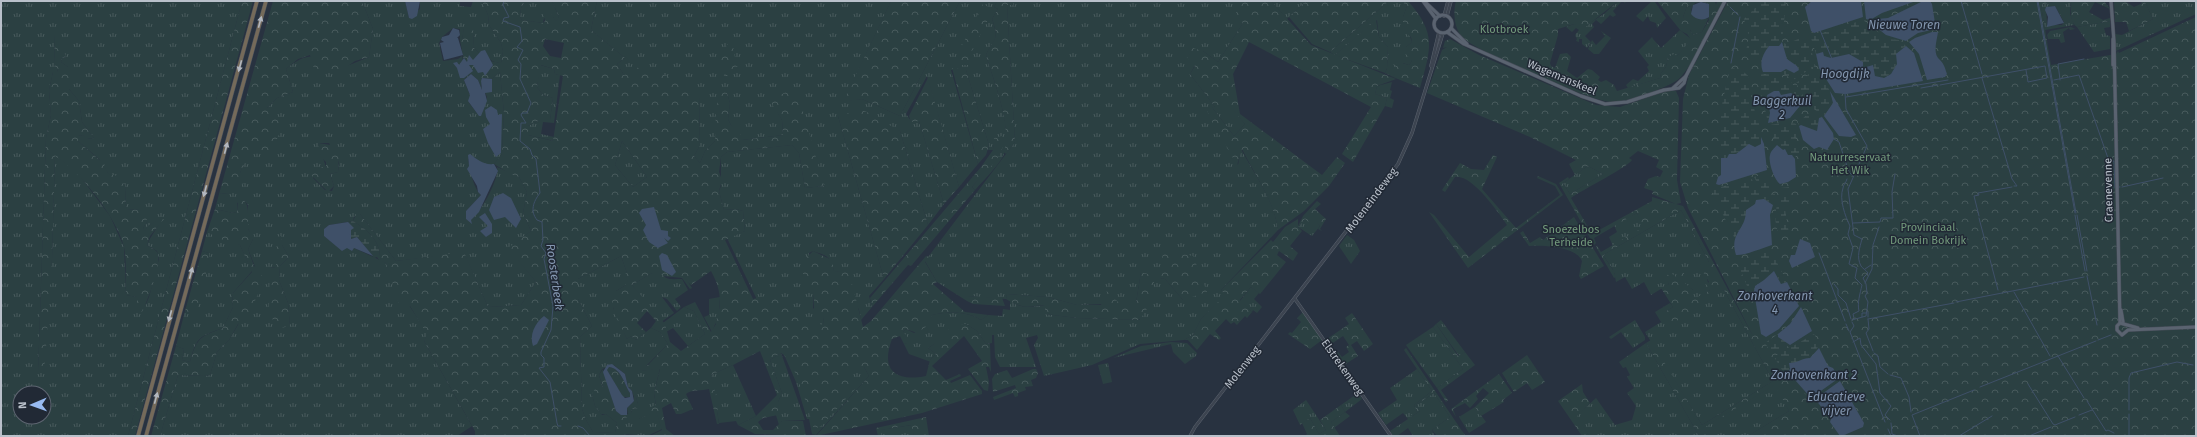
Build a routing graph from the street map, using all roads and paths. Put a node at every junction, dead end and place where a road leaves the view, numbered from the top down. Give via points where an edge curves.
1 (257, 1) edge
2 (266, 1) edge
3 (1423, 1) edge
4 (1448, 1) edge
5 (1451, 1) edge
6 (1725, 1) edge
7 (2110, 1) edge
8 (1444, 16) junction
9 (1436, 19) junction
10 (1451, 28) junction
11 (1439, 32) junction
12 (1447, 32) junction
13 (1443, 33) junction
14 (1474, 49) junction
15 (1430, 70) junction
16 (1295, 299) junction
17 (2122, 322) junction
18 (2196, 326) edge
19 (2128, 328) junction
20 (138, 436) edge
21 (146, 436) edge
22 (1190, 436) edge
23 (1391, 436) edge

1 -> 20 highway
21 -> 2 highway
3 - 8 main road, Wagemanskeel
3 - 9 main road, Wagemanskeel
4 - 8 street
5 - 8 street
6 - 14 main road, Wagemanskeel via 1680,83 1670,89 1627,102 1605,104 1581,96
7 - 17 main road, Craenevenne via 2113,10
8 - 9 main road
8 - 10 main road, Wagemanskeel via 1451,22
9 - 11 main road, Wagemanskeel via 1434,26
10 - 12 main road
10 - 14 main road, Wagemanskeel
11 - 13 main road
11 - 15 street
12 - 13 main road
12 - 14 main road, Wagemanskeel
13 - 15 street
15 - 16 street, Moleneindeweg via 1408,143 1398,164
16 - 22 street, Molenweg
16 - 23 street, Elstrekenweg
17 - 19 main road
17 - 19 main road, Craenevenne via 2116,328 2119,334 2124,334
18 - 19 main road, Craenevenne

